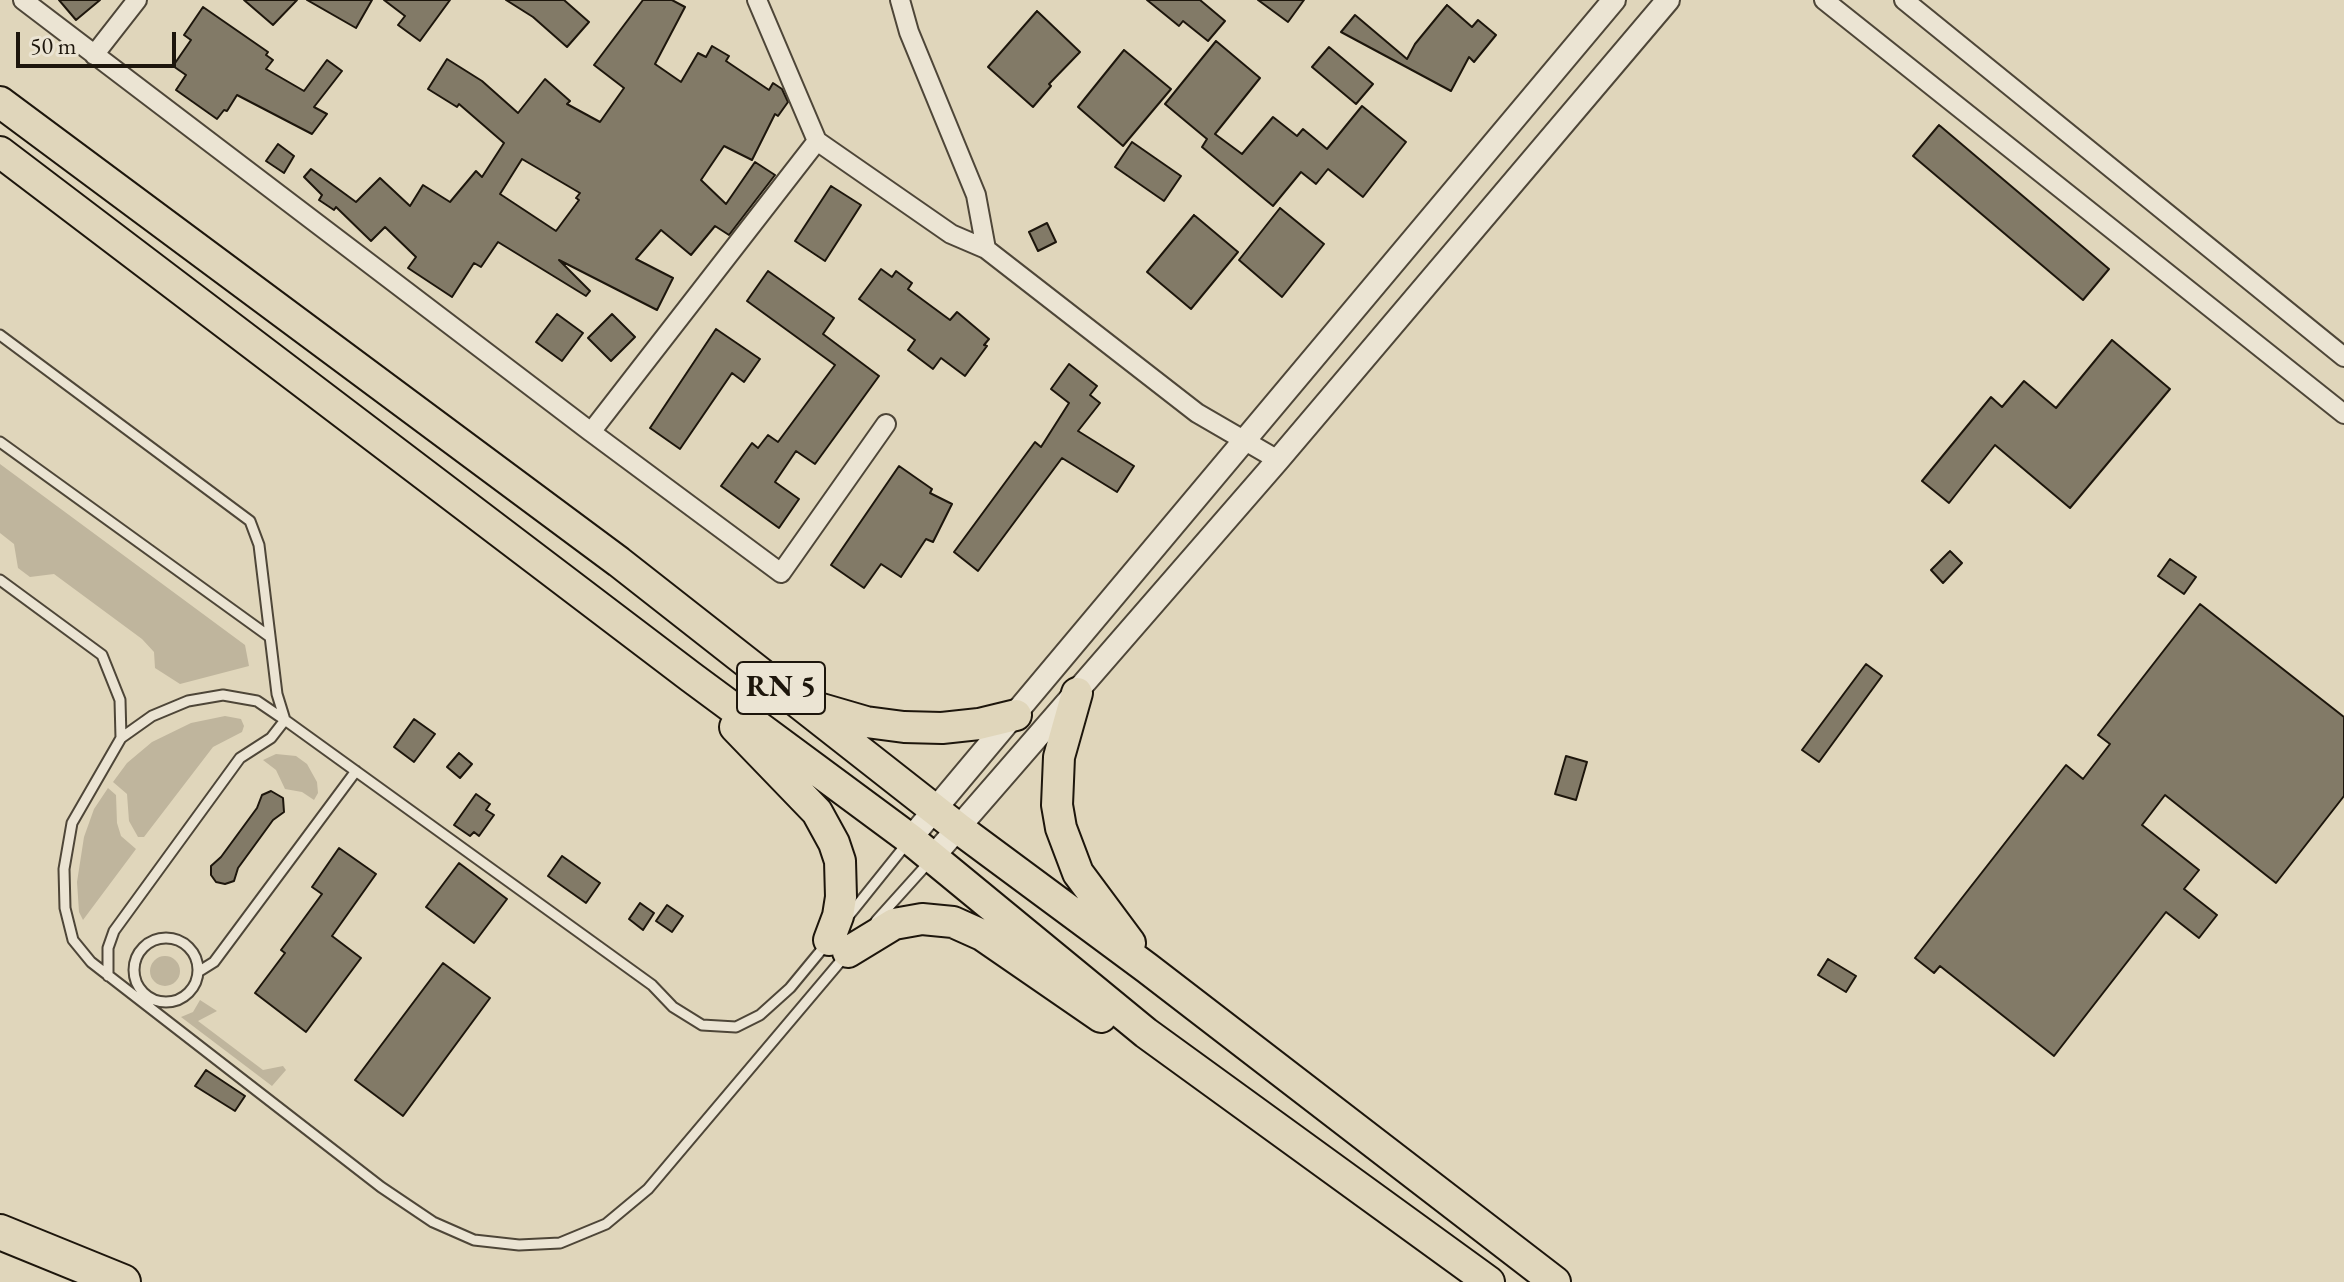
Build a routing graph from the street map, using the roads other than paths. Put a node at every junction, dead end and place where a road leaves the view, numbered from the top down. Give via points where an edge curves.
1 (23, 0) edge
2 (137, 0) edge
3 (757, 0) edge
4 (900, 0) edge
5 (1614, 0) edge
6 (1668, 0) edge
7 (1824, 0) edge
8 (1904, 0) edge
9 (94, 55) junction
10 (0, 102) edge
11 (817, 141) junction
12 (0, 152) edge
13 (986, 249) junction
14 (0, 335) edge
15 (2344, 357) edge
16 (2344, 414) edge
17 (886, 424) dead end
18 (591, 432) junction
19 (1243, 439) junction
20 (0, 442) edge
21 (1278, 460) junction
22 (0, 580) edge
23 (270, 637) junction
24 (691, 677) junction
25 (1077, 693) junction
26 (794, 698) junction
27 (1016, 715) junction
28 (285, 720) junction
29 (121, 738) junction
30 (356, 771) junction
31 (934, 809) junction
32 (958, 828) junction
33 (921, 849) junction
34 (839, 946) junction
35 (1147, 968) junction
36 (198, 972) junction
37 (108, 976) junction
38 (136, 980) junction
39 (117, 982) junction
40 (159, 1002) junction
41 (163, 1017) junction
42 (1146, 1033) junction
43 (0, 1232) edge
44 (123, 1282) edge
45 (1489, 1282) edge
46 (1555, 1282) edge

1 - 9 street
2 - 9 street
3 - 11 street
4 - 13 street via 976,195
5 - 19 street
6 - 21 street
7 - 16 street
8 - 15 street
9 - 18 street
10 - 26 highway, RN 5
11 - 13 street via 951,234
11 - 18 street
12 - 24 highway, RN 5
13 - 19 street via 1197,413
14 - 23 lane via 250,521 259,545
17 - 18 street via 781,573
19 - 21 street
19 - 27 street
20 - 23 lane
21 - 25 street
22 - 29 lane via 102,655 120,700
23 - 28 lane
24 - 33 highway, RN 5
24 - 34 highway via 827,827 842,879
25 - 32 street
25 - 35 highway via 1059,757 1061,828 1078,873
26 - 27 highway via 866,722 904,727 942,728
26 - 31 highway, RN 5
27 - 31 street
28 - 29 lane via 257,701 223,695 188,701 152,716
28 - 30 lane
28 - 37 lane via 271,738 240,758 114,931
29 - 37 lane via 72,823 64,869 73,940
30 - 34 lane via 702,1025 736,1027 760,1015
30 - 36 lane via 214,962
31 - 32 highway, RN 5
31 - 33 street
32 - 33 street
32 - 35 highway, RN 5
33 - 34 lane
33 - 34 lane
33 - 42 highway, RN 5
34 - 41 lane via 648,1189 606,1224 560,1243 474,1240 433,1222
34 - 42 highway via 894,924 922,919 953,922 982,935 1090,1011
35 - 46 highway, RN 5
36 - 38 lane via 186,945 158,940 136,959
36 - 40 lane via 190,992
37 - 39 lane
38 - 39 lane
38 - 40 lane
39 - 41 lane
40 - 41 lane
42 - 45 highway, RN 5
43 - 44 highway

